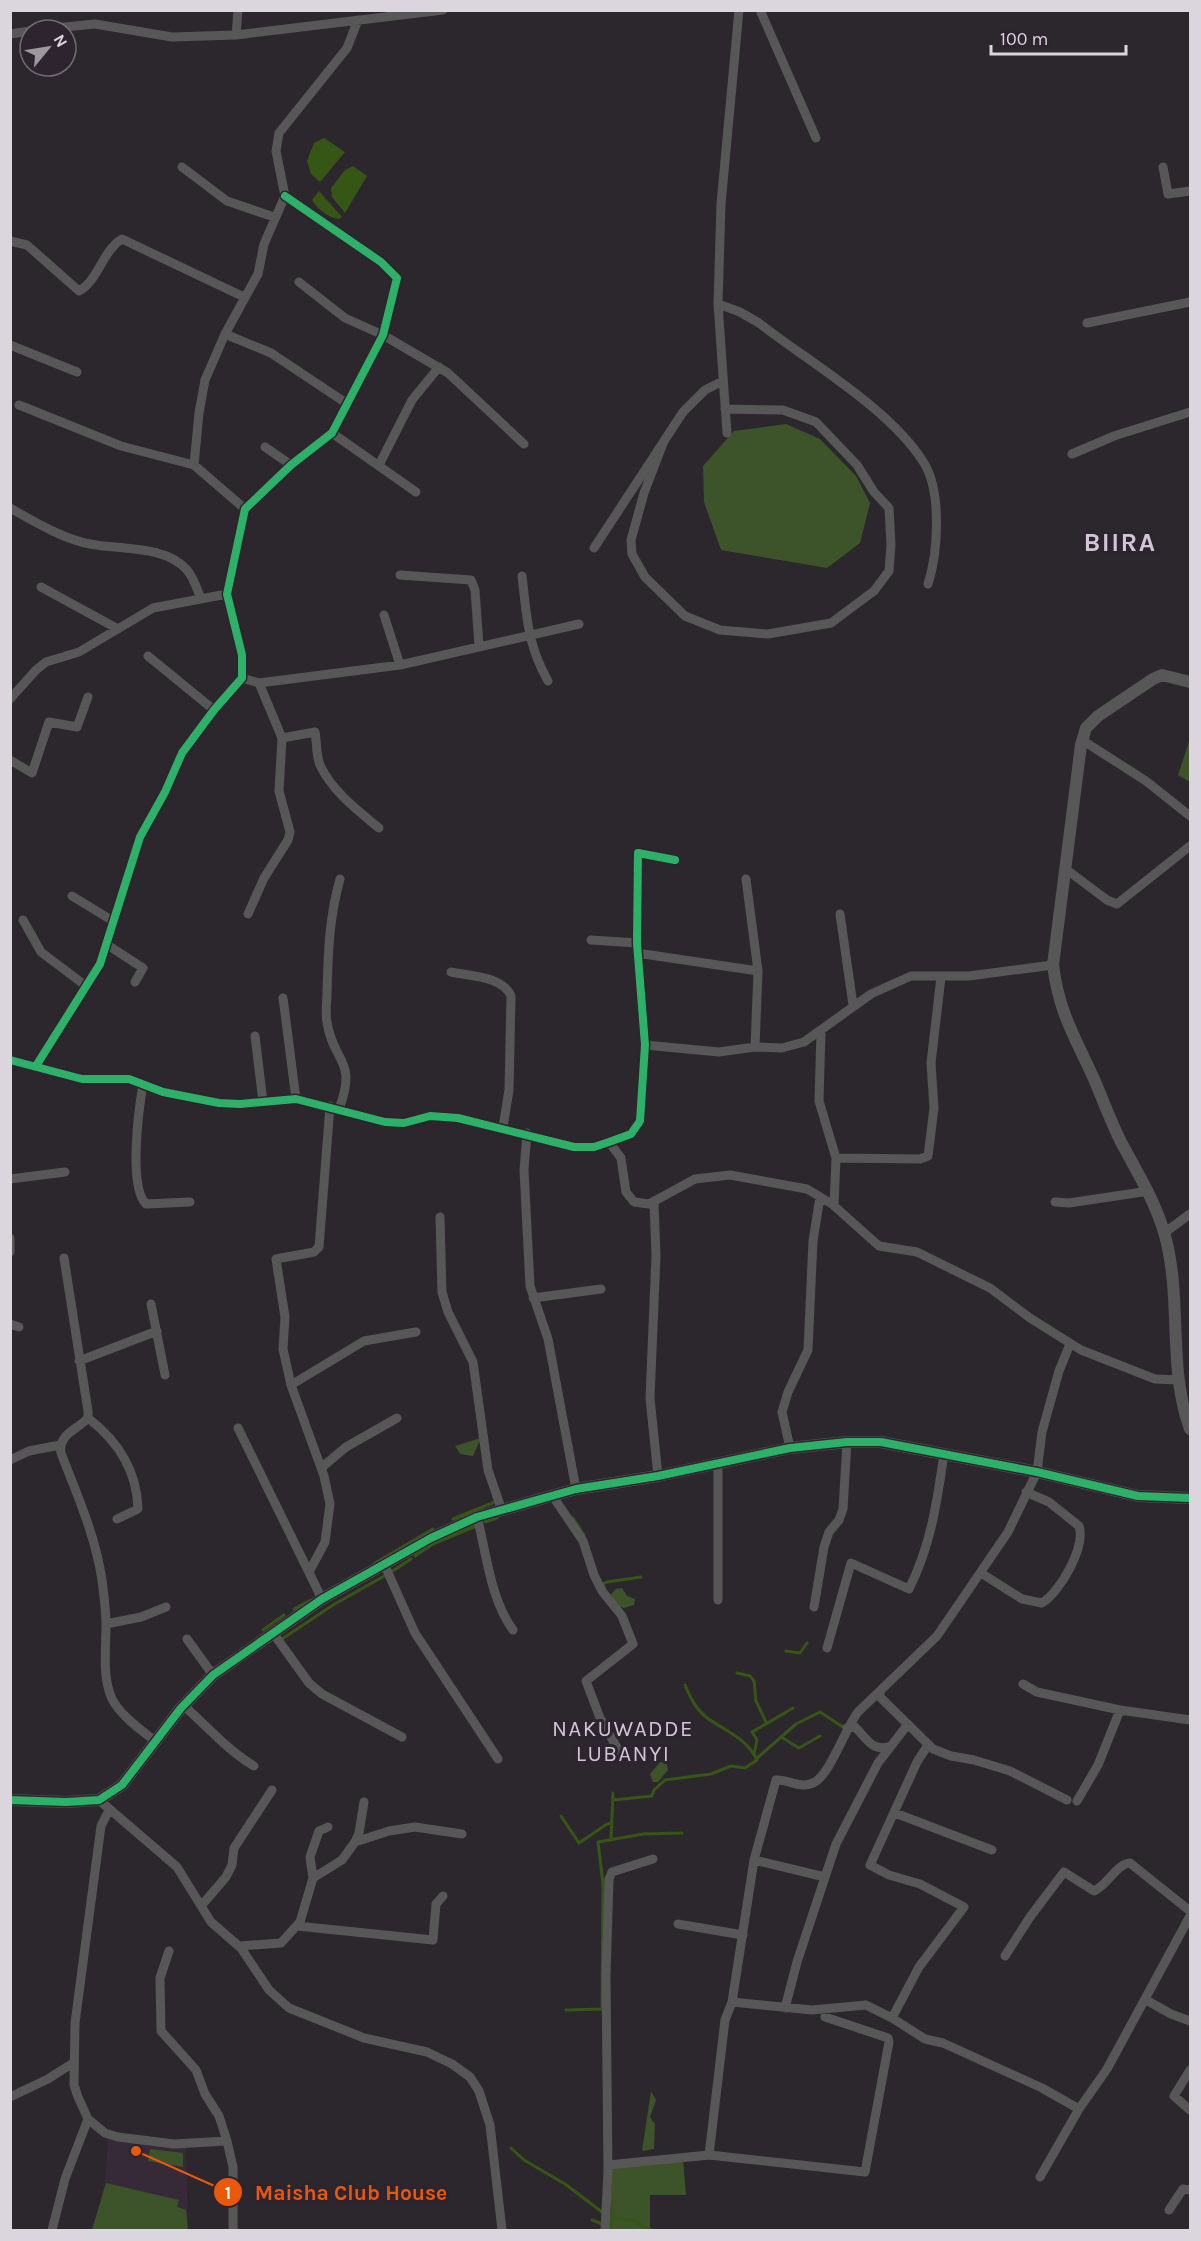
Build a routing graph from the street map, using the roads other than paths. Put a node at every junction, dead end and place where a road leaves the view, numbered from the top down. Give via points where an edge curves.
1 (238, 10) edge
2 (442, 10) edge
3 (739, 10) edge
4 (760, 10) edge
5 (358, 20) junction
6 (78, 26) edge
7 (236, 35) junction
8 (816, 138) dead end
9 (182, 167) dead end
10 (1163, 167) dead end
11 (1191, 191) edge
12 (285, 196) junction
13 (274, 217) junction
14 (10, 241) edge
15 (299, 282) dead end
16 (244, 297) junction
17 (1191, 302) edge
18 (718, 304) junction
19 (1087, 323) dead end
20 (225, 333) junction
21 (383, 335) junction
22 (10, 345) edge
23 (439, 367) junction
24 (77, 372) dead end
25 (723, 381) junction
26 (346, 404) junction
27 (19, 405) dead end
28 (725, 409) junction
29 (1191, 412) edge
30 (333, 433) junction
31 (727, 433) dead end
32 (664, 441) junction
33 (524, 444) dead end
34 (265, 447) dead end
35 (1072, 454) dead end
36 (194, 465) junction
37 (291, 465) junction
38 (379, 465) junction
39 (416, 492) dead end
40 (10, 508) edge
41 (245, 509) junction
42 (594, 548) dead end
43 (400, 575) dead end
44 (522, 576) dead end
45 (927, 584) dead end
46 (41, 587) dead end
47 (227, 594) junction
48 (201, 599) junction
49 (384, 615) dead end
50 (579, 624) dead end
51 (118, 629) junction
52 (529, 636) junction
53 (478, 646) junction
54 (148, 656) dead end
55 (400, 665) junction
56 (242, 678) junction
57 (548, 681) dead end
58 (1191, 682) edge
59 (260, 683) junction
60 (88, 697) dead end
61 (11, 698) edge
62 (214, 710) junction
63 (282, 738) junction
64 (1082, 740) junction
65 (10, 760) edge
66 (1191, 816) edge
67 (379, 828) dead end
68 (1191, 846) edge
69 (675, 860) dead end
70 (1067, 870) junction
71 (340, 879) dead end
72 (746, 879) dead end
73 (72, 896) dead end
74 (248, 914) dead end
75 (840, 914) dead end
76 (23, 920) dead end
77 (113, 921) junction
78 (591, 940) dead end
79 (106, 944) junction
80 (637, 948) junction
81 (1053, 964) junction
82 (758, 971) junction
83 (451, 972) dead end
84 (941, 977) junction
85 (135, 982) dead end
86 (86, 986) junction
87 (283, 998) dead end
88 (853, 1005) junction
89 (821, 1031) junction
90 (255, 1036) dead end
91 (645, 1045) junction
92 (755, 1047) junction
93 (10, 1060) edge
94 (36, 1066) junction
95 (143, 1083) junction
96 (296, 1099) junction
97 (262, 1102) junction
98 (334, 1108) junction
99 (503, 1127) junction
100 (526, 1133) junction
101 (609, 1142) junction
102 (836, 1158) junction
103 (65, 1172) dead end
104 (10, 1179) edge
105 (1149, 1191) junction
106 (820, 1197) junction
107 (190, 1202) dead end
108 (1055, 1202) dead end
109 (654, 1203) junction
110 (834, 1206) junction
111 (1191, 1214) edge
112 (440, 1217) dead end
113 (1164, 1233) junction
114 (10, 1238) edge
115 (10, 1252) edge
116 (63, 1258) dead end
117 (601, 1288) dead end
118 (533, 1298) junction
119 (151, 1304) dead end
120 (157, 1331) junction
121 (416, 1332) dead end
122 (1070, 1344) junction
123 (79, 1361) junction
124 (165, 1375) dead end
125 (1178, 1380) junction
126 (291, 1385) junction
127 (88, 1418) junction
128 (397, 1418) dead end
129 (238, 1428) dead end
130 (1191, 1429) edge
131 (847, 1442) junction
132 (60, 1445) junction
133 (790, 1448) junction
134 (944, 1454) junction
135 (10, 1460) edge
136 (718, 1463) junction
137 (321, 1468) junction
138 (1037, 1472) junction
139 (658, 1476) junction
140 (576, 1489) junction
141 (1026, 1492) junction
142 (552, 1495) junction
143 (1191, 1498) edge
144 (501, 1508) junction
145 (477, 1517) junction
146 (117, 1519) dead end
147 (385, 1566) junction
148 (310, 1570) junction
149 (981, 1572) junction
150 (322, 1599) junction
151 (718, 1600) dead end
152 (814, 1607) dead end
153 (165, 1608) dead end
154 (106, 1624) junction
155 (513, 1630) dead end
156 (273, 1633) junction
157 (187, 1639) dead end
158 (827, 1648) dead end
159 (213, 1675) junction
160 (1023, 1684) dead end
161 (879, 1692) junction
162 (183, 1705) junction
163 (1120, 1710) junction
164 (1191, 1720) edge
165 (908, 1725) junction
166 (847, 1728) junction
167 (402, 1737) dead end
168 (155, 1742) junction
169 (928, 1745) junction
170 (891, 1746) junction
171 (620, 1753) dead end
172 (498, 1759) dead end
173 (254, 1766) dead end
174 (272, 1790) dead end
175 (10, 1800) edge
176 (99, 1800) junction
177 (1067, 1800) dead end
178 (1077, 1801) dead end
179 (364, 1802) dead end
180 (110, 1810) junction
181 (895, 1813) junction
182 (328, 1827) dead end
183 (462, 1834) dead end
184 (355, 1842) junction
185 (992, 1850) dead end
186 (653, 1859) dead end
187 (754, 1860) junction
188 (825, 1877) junction
189 (313, 1878) junction
190 (443, 1896) dead end
191 (201, 1906) junction
192 (1191, 1913) edge
193 (678, 1924) dead end
194 (297, 1926) junction
195 (742, 1935) junction
196 (239, 1946) junction
197 (169, 1951) dead end
198 (1005, 1956) dead end
199 (1146, 2000) junction
200 (732, 2002) junction
201 (785, 2008) junction
202 (825, 2017) junction
203 (892, 2018) junction
204 (1191, 2021) edge
205 (74, 2063) junction
206 (1191, 2070) edge
207 (10, 2097) edge
208 (1079, 2109) junction
209 (1191, 2110) edge
210 (88, 2119) junction
211 (227, 2141) junction
212 (709, 2155) junction
213 (608, 2165) junction
214 (1040, 2177) dead end
215 (1191, 2190) edge
216 (1169, 2211) dead end
217 (52, 2230) edge
218 (233, 2230) edge
219 (502, 2230) edge
220 (605, 2230) edge

1 - 7 street
2 - 5 street
3 - 18 street via 721,204
4 - 8 street
5 - 7 street
5 - 12 street via 346,48 279,132 276,151
6 - 7 street via 95,24 172,37
9 - 13 street via 226,201
10 - 11 street via 1168,194
12 - 13 street
12 - 21 street via 381,262 397,278
13 - 16 street via 258,274
14 - 16 street via 27,245 79,291 113,245 122,239
15 - 21 street via 345,318
16 - 20 street
17 - 19 street
18 - 25 street
18 - 45 street via 759,323 875,411 914,449 931,477 933,497 937,545
20 - 26 street via 271,353
20 - 36 street via 206,380
21 - 23 street
21 - 26 street
22 - 24 street
23 - 33 street
23 - 38 street via 412,400
25 - 28 street
25 - 32 street via 693,400
26 - 30 street
27 - 36 street via 121,446
28 - 31 street
28 - 32 street via 783,410 816,422 857,465 889,508 889,571 874,591 831,623 768,634 720,630 684,616 645,577 636,564 631,540
29 - 35 street
30 - 37 street
30 - 38 street
32 - 42 street
34 - 37 street
36 - 41 street
37 - 41 street
38 - 39 street
40 - 48 street via 89,544 145,550 180,563 192,577
41 - 47 street
43 - 53 street via 471,580
44 - 52 street
46 - 51 street
47 - 48 street
47 - 56 street via 242,655
48 - 51 street via 153,608
49 - 55 street
50 - 52 street
51 - 61 street via 79,652 46,662
52 - 53 street
52 - 57 street via 534,657
53 - 55 street
54 - 62 street
55 - 59 street
56 - 59 street
56 - 62 street
58 - 64 street via 1162,675 1153,679 1098,716 1086,728
59 - 63 street
60 - 65 street via 77,727 50,722 32,773
62 - 77 street via 182,753 140,837
63 - 67 street via 315,732 325,772 348,803
63 - 74 street via 279,791 290,832
64 - 66 street
64 - 70 street
68 - 70 street via 1117,904
69 - 80 street via 638,853
70 - 81 street
71 - 98 street via 330,912 326,1012 347,1079
72 - 82 street
73 - 77 street
75 - 88 street
76 - 86 street via 41,952
77 - 79 street
78 - 80 street
79 - 85 street via 143,968
79 - 86 street via 100,964
80 - 82 street
80 - 91 street
81 - 84 street
81 - 105 street via 1071,1035
82 - 92 street
83 - 99 street via 496,981 509,990 509,1090
84 - 88 street via 917,975 901,980
84 - 102 street via 931,1063 934,1108 928,1156
86 - 94 street
87 - 96 street
88 - 89 street
89 - 92 street via 794,1047
89 - 102 street via 819,1101
90 - 97 street
91 - 92 street via 719,1052
91 - 101 street via 638,1126 631,1134
93 - 94 street
94 - 95 street via 82,1079 129,1079
95 - 97 street via 163,1092 219,1103
95 - 107 street via 136,1156 140,1194 146,1204
96 - 97 street
96 - 98 street
98 - 99 street via 385,1122 404,1123 430,1116
98 - 126 street via 319,1247 314,1252 276,1259 285,1317 283,1349
99 - 100 street
100 - 101 street via 574,1147
100 - 118 street via 524,1179
101 - 109 street via 621,1158 629,1198 642,1204
102 - 110 street
103 - 104 street
105 - 108 street
105 - 113 street
106 - 109 street via 807,1190 730,1175 695,1179
106 - 110 street
106 - 133 street via 813,1241 808,1350 782,1413
109 - 139 street via 656,1256 650,1398
110 - 122 street via 879,1246 917,1252 990,1288
111 - 113 street
112 - 144 street via 442,1292 472,1362 488,1470
113 - 125 street via 1174,1284
114 - 115 street
116 - 123 street
117 - 118 street
118 - 140 street via 548,1339
119 - 120 street
120 - 123 street
120 - 124 street
121 - 126 street via 364,1341
122 - 125 street via 1155,1378
122 - 138 street via 1042,1432
123 - 127 street
125 - 130 street
126 - 137 street
127 - 132 street via 64,1436
127 - 146 street via 118,1444 130,1468 138,1509
128 - 137 street via 346,1447
129 - 148 street
131 - 133 street
131 - 134 street via 881,1442
131 - 152 street via 843,1509 824,1547
132 - 135 street via 28,1451
132 - 154 street via 90,1524 102,1580
133 - 136 street
134 - 138 street
134 - 158 street via 934,1524 922,1564 909,1589 851,1563
136 - 139 street
136 - 151 street
137 - 148 street via 331,1513 325,1542
138 - 141 street
138 - 143 street via 1138,1496
139 - 140 street
140 - 142 street
141 - 149 street via 1008,1532
141 - 149 street via 1048,1502 1079,1526 1079,1546 1072,1563 1042,1603 1022,1599
142 - 144 street
142 - 171 street via 583,1540 594,1575 622,1616 633,1644 586,1681 600,1718
144 - 145 street
145 - 147 street via 431,1538
145 - 155 street via 495,1594 502,1615
147 - 150 street
147 - 172 street via 415,1633
148 - 150 street
149 - 161 street via 937,1636
150 - 156 street
153 - 154 street
154 - 168 street via 105,1662 113,1701
156 - 159 street
156 - 167 street via 309,1683 322,1694
157 - 159 street
159 - 162 street
160 - 163 street via 1036,1692
161 - 165 street
161 - 166 street
162 - 168 street
162 - 173 street via 233,1753
163 - 164 street
163 - 178 street via 1098,1765
165 - 169 street
165 - 170 street
166 - 170 street via 855,1727 875,1749
166 - 187 street via 818,1780 795,1786 776,1780
168 - 176 street via 122,1785
169 - 177 street via 951,1756 1010,1771
169 - 181 street
170 - 188 street via 845,1824
174 - 191 street via 234,1848 226,1877
175 - 176 street
176 - 180 street
179 - 184 street
180 - 191 street via 177,1867
180 - 205 street via 101,1826 75,2023
181 - 185 street
181 - 203 street via 870,1865 920,1884 964,1907 919,1967
182 - 189 street via 319,1831 310,1857
183 - 184 street via 400,1828
184 - 189 street via 342,1860
186 - 213 street via 622,1867 612,1872 609,1879
187 - 188 street
187 - 195 street
188 - 201 street
189 - 194 street
190 - 194 street via 436,1904 433,1940
191 - 196 street via 211,1922
192 - 198 street via 1130,1863 1094,1891 1064,1872
192 - 199 street
193 - 195 street
194 - 196 street via 281,1943
195 - 200 street
196 - 219 street via 269,1990 289,2008 364,2038 427,2052 470,2077 490,2125
197 - 211 street via 160,1978 161,2031 196,2070
199 - 204 street
199 - 208 street via 1107,2070
200 - 201 street
200 - 212 street via 725,2020
201 - 202 street
202 - 203 street via 840,2006 866,2005
202 - 212 street via 876,2033 889,2042 867,2170 859,2173
203 - 208 street via 925,2039 943,2043 1042,2088
205 - 207 street
205 - 210 street via 75,2090
206 - 209 street via 1174,2096
208 - 214 street
210 - 211 street via 105,2133 136,2140 174,2144
210 - 217 street via 65,2179
211 - 218 street via 233,2167
212 - 213 street
213 - 220 street
215 - 216 street via 1183,2189

